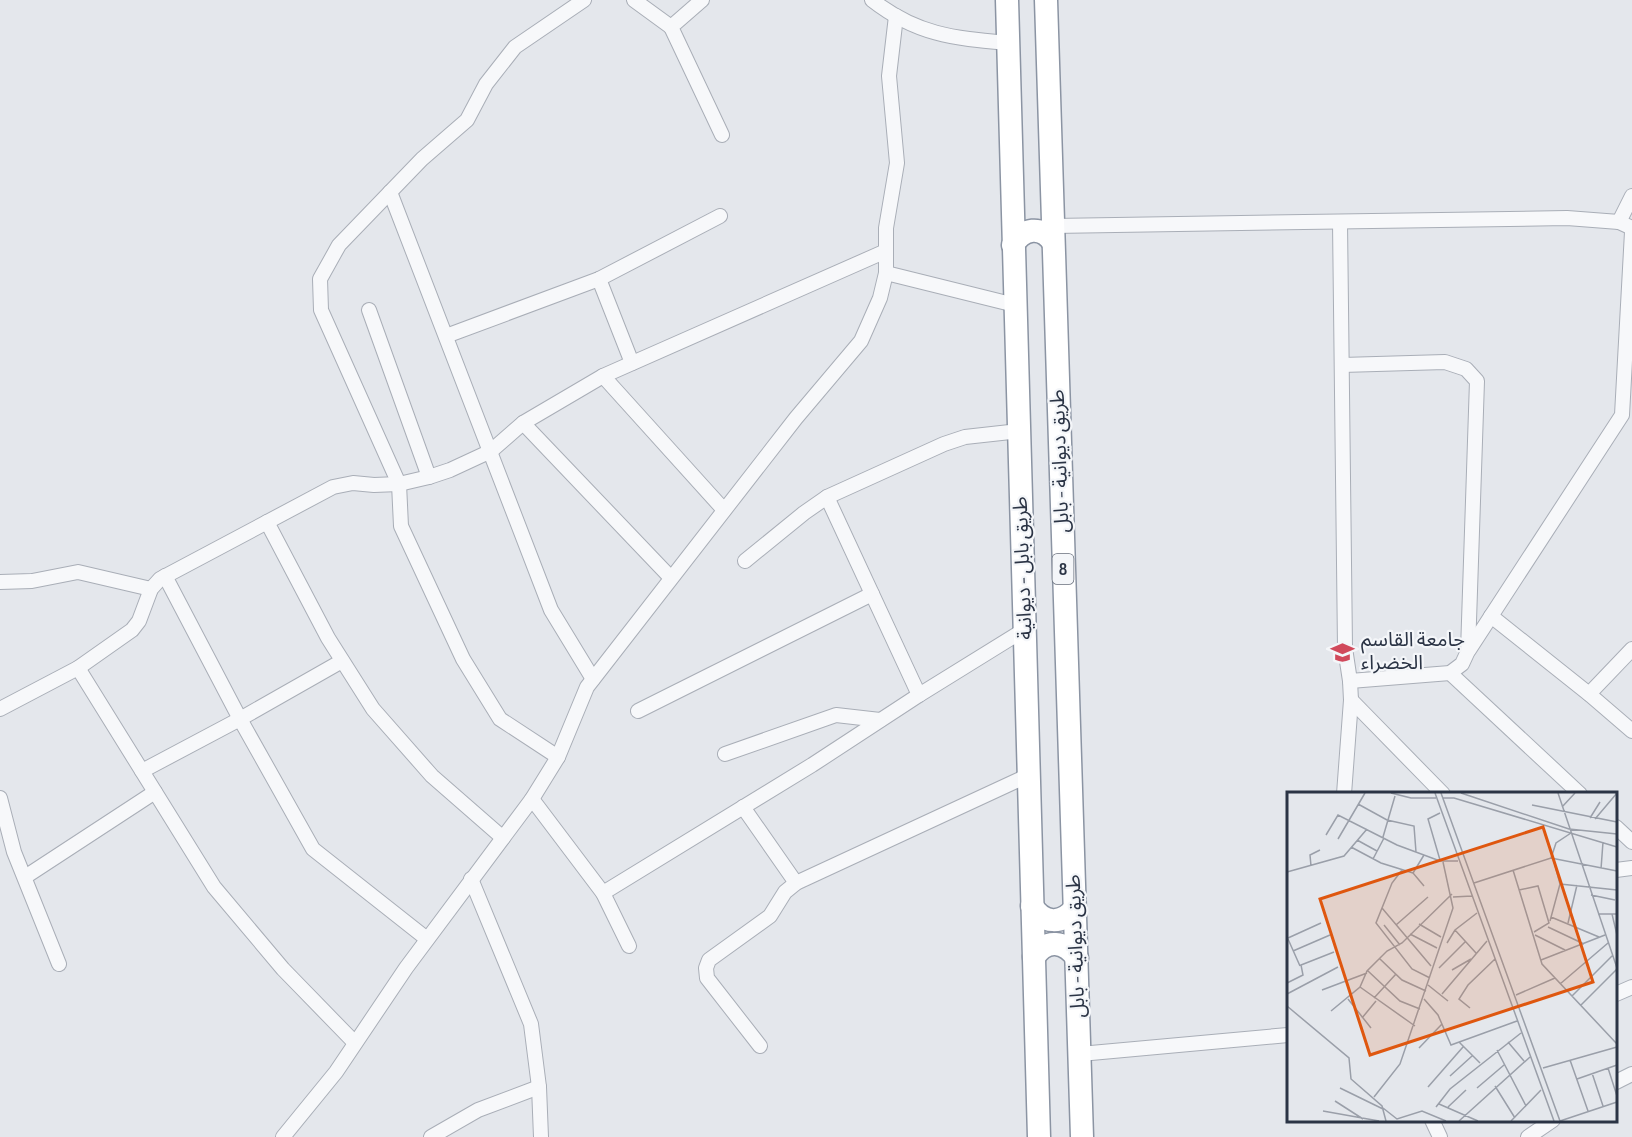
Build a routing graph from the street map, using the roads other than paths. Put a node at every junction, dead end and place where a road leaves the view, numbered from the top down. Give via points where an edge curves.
1 (584, 0) edge
2 (634, 0) edge
3 (702, 0) edge
4 (1006, 0) edge
5 (1046, 0) edge
6 (878, 2) edge
7 (896, 16) junction
8 (671, 27) junction
9 (1008, 43) junction
10 (722, 135) dead end
11 (390, 192) junction
12 (1632, 196) edge
13 (720, 216) dead end
14 (1340, 222) junction
15 (1619, 222) junction
16 (1052, 225) junction
17 (1013, 226) junction
18 (1632, 230) edge
19 (886, 251) junction
20 (886, 273) junction
21 (598, 279) junction
22 (1015, 305) junction
23 (369, 310) dead end
24 (446, 336) junction
25 (632, 363) junction
26 (1342, 364) junction
27 (603, 376) junction
28 (1627, 417) edge
29 (524, 423) junction
30 (1019, 431) junction
31 (490, 451) junction
32 (429, 477) junction
33 (399, 484) junction
34 (827, 497) junction
35 (724, 510) junction
36 (267, 522) junction
37 (745, 561) dead end
38 (165, 576) junction
39 (671, 578) junction
40 (0, 582) edge
41 (151, 589) junction
42 (872, 594) junction
43 (1491, 616) junction
44 (1024, 630) junction
45 (1632, 649) edge
46 (1468, 651) junction
47 (342, 661) junction
48 (78, 668) junction
49 (1450, 673) junction
50 (593, 678) junction
51 (1350, 681) junction
52 (1589, 694) junction
53 (919, 695) junction
54 (1351, 700) junction
55 (0, 709) edge
56 (638, 711) dead end
57 (240, 719) junction
58 (880, 720) junction
59 (1632, 731) edge
60 (725, 754) dead end
61 (558, 757) junction
62 (142, 771) junction
63 (1029, 775) junction
64 (155, 792) junction
65 (1344, 792) edge
66 (1441, 792) edge
67 (1578, 792) edge
68 (0, 798) edge
69 (532, 798) junction
70 (743, 807) junction
71 (1617, 828) edge
72 (503, 838) junction
73 (1632, 842) edge
74 (1632, 868) edge
75 (1617, 870) edge
76 (24, 877) junction
77 (471, 879) junction
78 (796, 883) junction
79 (603, 893) junction
80 (1032, 906) junction
81 (1075, 908) junction
82 (427, 939) junction
83 (629, 946) dead end
84 (1034, 957) junction
85 (1077, 958) junction
86 (59, 964) dead end
87 (1632, 987) edge
88 (1617, 994) edge
89 (1287, 1035) edge
90 (355, 1044) junction
91 (760, 1046) dead end
92 (1080, 1054) junction
93 (1632, 1074) edge
94 (1617, 1082) edge
95 (539, 1087) junction
96 (1433, 1122) edge
97 (1550, 1122) edge
98 (283, 1137) edge
99 (431, 1137) edge
100 (541, 1137) edge
101 (1039, 1137) edge
102 (1083, 1137) edge
103 (1440, 1137) edge
104 (1528, 1137) edge

1 - 11 street via 516,47 486,84 467,120
2 - 8 street
3 - 8 street
4 - 9 highway, طريق بابل - ديوانية
5 - 16 highway, طريق ديوانية - بابل / 8
6 - 7 street
7 - 9 street via 949,38
7 - 19 street via 889,76 897,163
8 - 10 street
9 - 17 highway, طريق بابل - ديوانية
11 - 24 street
11 - 33 street via 339,245 320,279 321,310
12 - 15 street
13 - 21 street
14 - 15 street via 1567,218
14 - 16 street
14 - 26 street
15 - 18 street
16 - 17 highway via 1042,215 1023,216
16 - 17 highway via 1044,233 1032,230 1020,235
16 - 81 highway, طريق ديوانية - بابل / 8
17 - 22 highway, طريق بابل - ديوانية
18 - 28 street
19 - 20 street
19 - 25 street
20 - 22 street
20 - 35 street via 861,341
21 - 24 street
21 - 25 street
22 - 30 highway, طريق بابل - ديوانية
23 - 32 street
24 - 31 street
25 - 27 street
26 - 46 street via 1445,362 1466,369 1477,381
26 - 51 street via 1345,648
27 - 29 street
27 - 35 street
28 - 43 street
29 - 31 street
29 - 39 street
30 - 34 street via 964,437
30 - 44 highway, طريق بابل - ديوانية
31 - 32 street
31 - 50 street via 551,610
32 - 33 street
33 - 36 street via 352,483 333,487
33 - 61 street via 402,526 463,659 500,719
34 - 37 street
34 - 42 street
35 - 39 street
36 - 38 street
36 - 47 street
38 - 41 street
38 - 57 street
39 - 50 street
40 - 41 street via 32,581 78,572
41 - 48 street via 132,630
42 - 53 street
42 - 56 street
43 - 46 street
43 - 52 street
44 - 53 street
44 - 63 highway, طريق بابل - ديوانية
45 - 52 street
46 - 49 street via 1462,664
47 - 57 street
47 - 72 street via 373,709 432,776
48 - 55 street
48 - 62 street
49 - 51 street
49 - 67 street
50 - 61 street
51 - 54 street
52 - 59 street
53 - 58 street
54 - 65 street
54 - 66 street
57 - 62 street
57 - 82 street via 313,849
58 - 60 street via 836,715
58 - 70 street
61 - 69 street
62 - 64 street
63 - 78 street
63 - 80 highway, طريق بابل - ديوانية
64 - 76 street
64 - 90 street via 214,887 283,969
68 - 76 street
69 - 72 street
69 - 79 street
70 - 78 street
70 - 79 street
71 - 73 street
72 - 77 street
74 - 75 street
76 - 86 street
77 - 82 street
77 - 95 street via 531,1024
78 - 91 street via 785,892 770,916 708,960 706,968 707,978
79 - 83 street
80 - 81 highway via 1044,919 1053,921 1062,920
80 - 84 highway, طريق بابل - ديوانية
81 - 85 highway, طريق ديوانية - بابل / 8
82 - 90 street
84 - 85 highway via 1045,945 1054,943 1071,950
84 - 101 highway, طريق بابل - ديوانية
85 - 92 highway, طريق ديوانية - بابل / 8
87 - 88 street
89 - 92 street
90 - 98 street
92 - 102 highway, طريق ديوانية - بابل / 8
93 - 94 street
95 - 99 street via 478,1110
95 - 100 street
96 - 103 street
97 - 104 street

